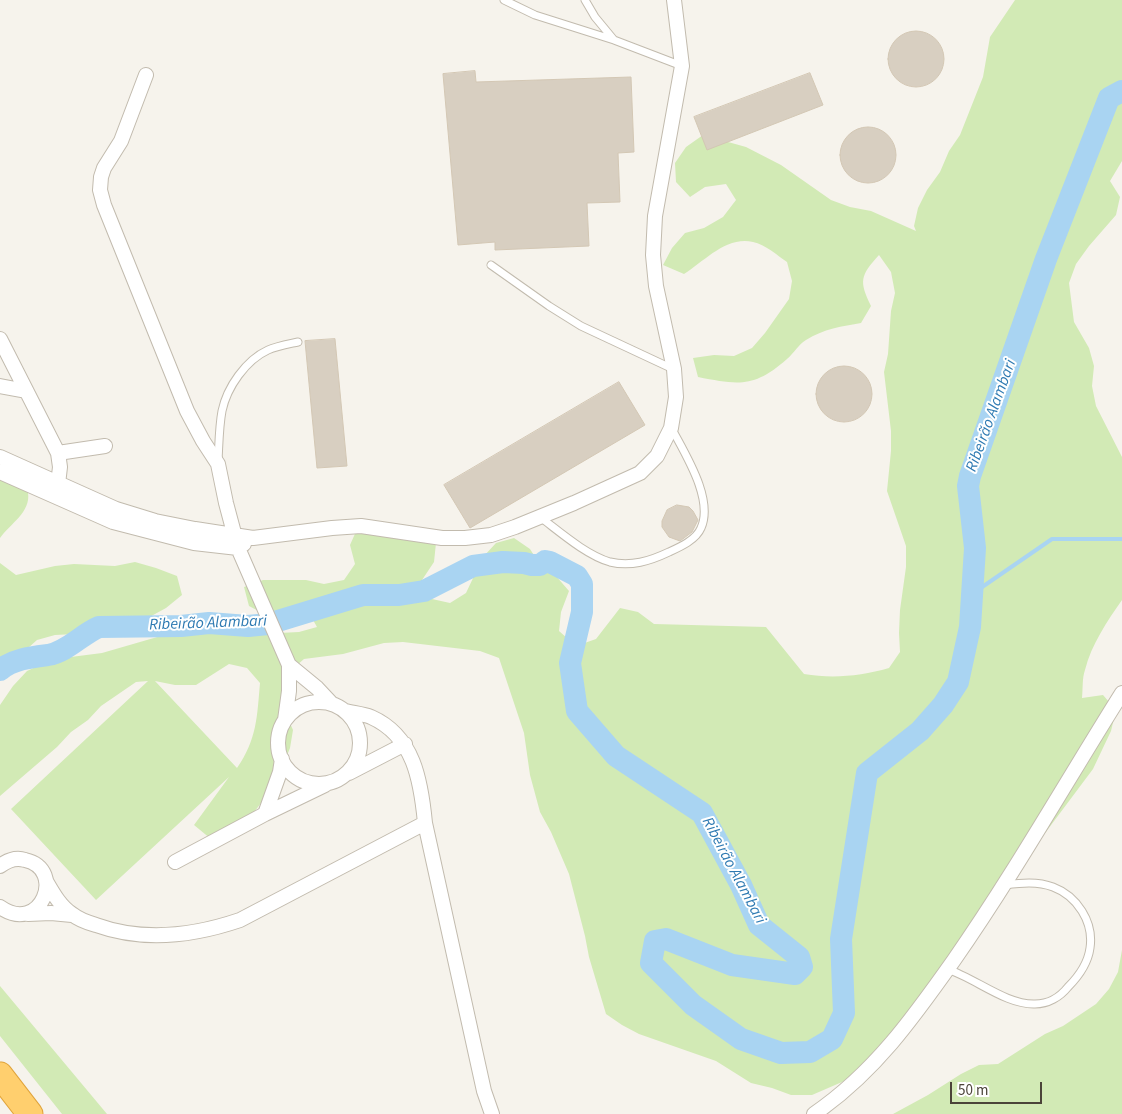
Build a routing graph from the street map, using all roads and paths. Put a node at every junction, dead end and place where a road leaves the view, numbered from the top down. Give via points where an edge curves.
1 (504, 0) edge
2 (585, 0) edge
3 (674, 0) edge
4 (614, 40) junction
5 (682, 66) junction
6 (146, 75) dead end
7 (491, 265) dead end
8 (0, 339) edge
9 (298, 342) dead end
10 (674, 369) junction
11 (0, 386) edge
12 (26, 391) junction
13 (671, 428) junction
14 (105, 446) dead end
15 (58, 454) junction
16 (0, 457) edge
17 (218, 464) junction
18 (0, 472) edge
19 (58, 484) junction
20 (540, 517) junction
21 (236, 542) junction
22 (287, 660) junction
23 (1122, 693) edge
24 (332, 704) junction
25 (345, 711) junction
26 (285, 720) junction
27 (405, 744) junction
28 (282, 759) junction
29 (344, 776) junction
30 (329, 783) junction
31 (265, 814) junction
32 (425, 823) junction
33 (174, 862) dead end
34 (0, 866) edge
35 (46, 881) junction
36 (1004, 886) junction
37 (0, 907) edge
38 (24, 914) junction
39 (72, 915) junction
40 (947, 969) junction
41 (0, 1075) edge
42 (30, 1114) edge
43 (492, 1114) edge
44 (814, 1114) edge

1 - 4 lane via 535,15
2 - 4 lane
3 - 5 street
4 - 5 lane
5 - 10 street via 655,216 653,255 656,286
6 - 17 street via 121,141 104,168 100,190 187,411
7 - 10 lane via 581,326
8 - 12 street
9 - 17 lane via 269,350 254,358 241,372 223,408
10 - 13 street via 676,397
11 - 12 street
12 - 15 street
13 - 20 street via 657,456 640,473
13 - 20 lane via 690,462 705,510 701,528 692,540 652,560 629,564 609,562 586,550
14 - 15 street
15 - 19 street
16 - 19 street
17 - 21 street
18 - 21 street via 113,522 194,543
19 - 21 street via 116,509
20 - 21 street via 491,535 465,538 442,538 361,526
21 - 22 street
22 - 24 street
22 - 26 street via 289,691
23 - 36 street
24 - 25 street
24 - 26 street via 306,704
25 - 27 street via 370,717 389,727
25 - 29 street via 355,722 360,736 360,751
26 - 28 street via 279,732 278,746
27 - 29 street
27 - 32 street via 420,786
28 - 30 street via 292,773 306,782
28 - 31 street
29 - 30 street
30 - 31 street
31 - 33 street
32 - 39 street via 240,920 213,930 135,935 115,932
32 - 43 street via 484,1091
34 - 35 street via 19,858 29,860 43,872
35 - 38 street via 47,890 40,906
35 - 39 street
36 - 40 street
36 - 40 lane via 1038,883 1066,893 1078,904 1090,933 1090,948 1075,980 1050,1002 1019,1003
37 - 38 street via 7,912
38 - 39 street
40 - 44 street via 898,1036 856,1080
41 - 42 highway

